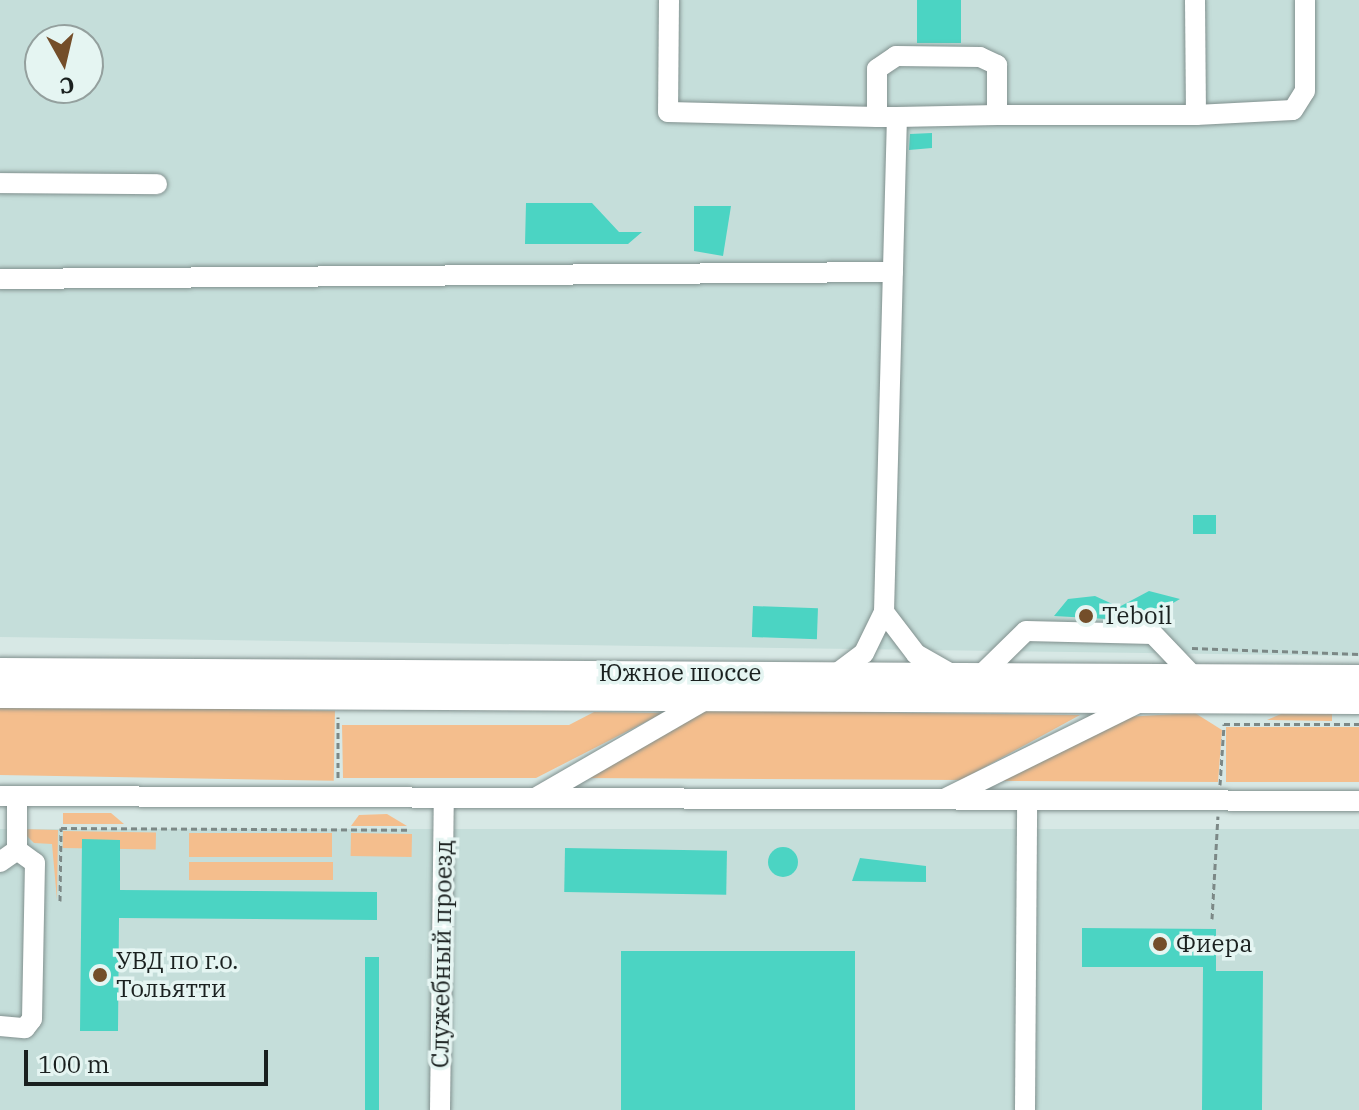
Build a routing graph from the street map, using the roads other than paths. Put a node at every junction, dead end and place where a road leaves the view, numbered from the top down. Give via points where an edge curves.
1 (669, 0) edge
2 (1195, 0) edge
3 (1305, 0) edge
4 (997, 115) junction
5 (1196, 115) junction
6 (887, 117) junction
7 (0, 183) edge
8 (157, 184) dead end
9 (893, 272) junction
10 (0, 279) edge
11 (884, 612) junction
12 (0, 671) edge
13 (836, 674) junction
14 (953, 675) junction
15 (980, 676) junction
16 (1195, 678) junction
17 (1359, 678) edge
18 (0, 695) edge
19 (710, 697) junction
20 (1142, 701) junction
21 (1359, 701) edge
22 (8, 796) edge
23 (537, 797) junction
24 (444, 798) junction
25 (942, 799) junction
26 (1027, 800) junction
27 (1359, 801) edge
28 (9, 856) edge
29 (0, 1026) edge
30 (440, 1110) edge
31 (1025, 1110) edge

1 - 6 street via 668,112
2 - 5 street
3 - 5 street via 1305,91 1293,110
4 - 5 street
4 - 6 street
4 - 6 street via 997,65 980,57 896,56 877,69
6 - 9 street
7 - 8 street
9 - 10 street
9 - 11 street
11 - 13 street via 864,653
11 - 14 street via 916,654
12 - 13 main road, Южное шоссе
13 - 14 main road, Южное шоссе
14 - 15 main road, Южное шоссе
15 - 16 main road, Южное шоссе
15 - 16 street via 1026,631 1153,634
16 - 17 main road, Южное шоссе
18 - 19 main road, Южное шоссе
19 - 20 main road, Южное шоссе
19 - 23 street
20 - 21 main road, Южное шоссе
20 - 25 street
22 - 24 street
22 - 28 street
23 - 24 street
23 - 25 street
24 - 30 street, Служебный проезд
25 - 26 street
26 - 27 street
26 - 31 street
28 - 29 street via 35,863 32,1019 25,1028

